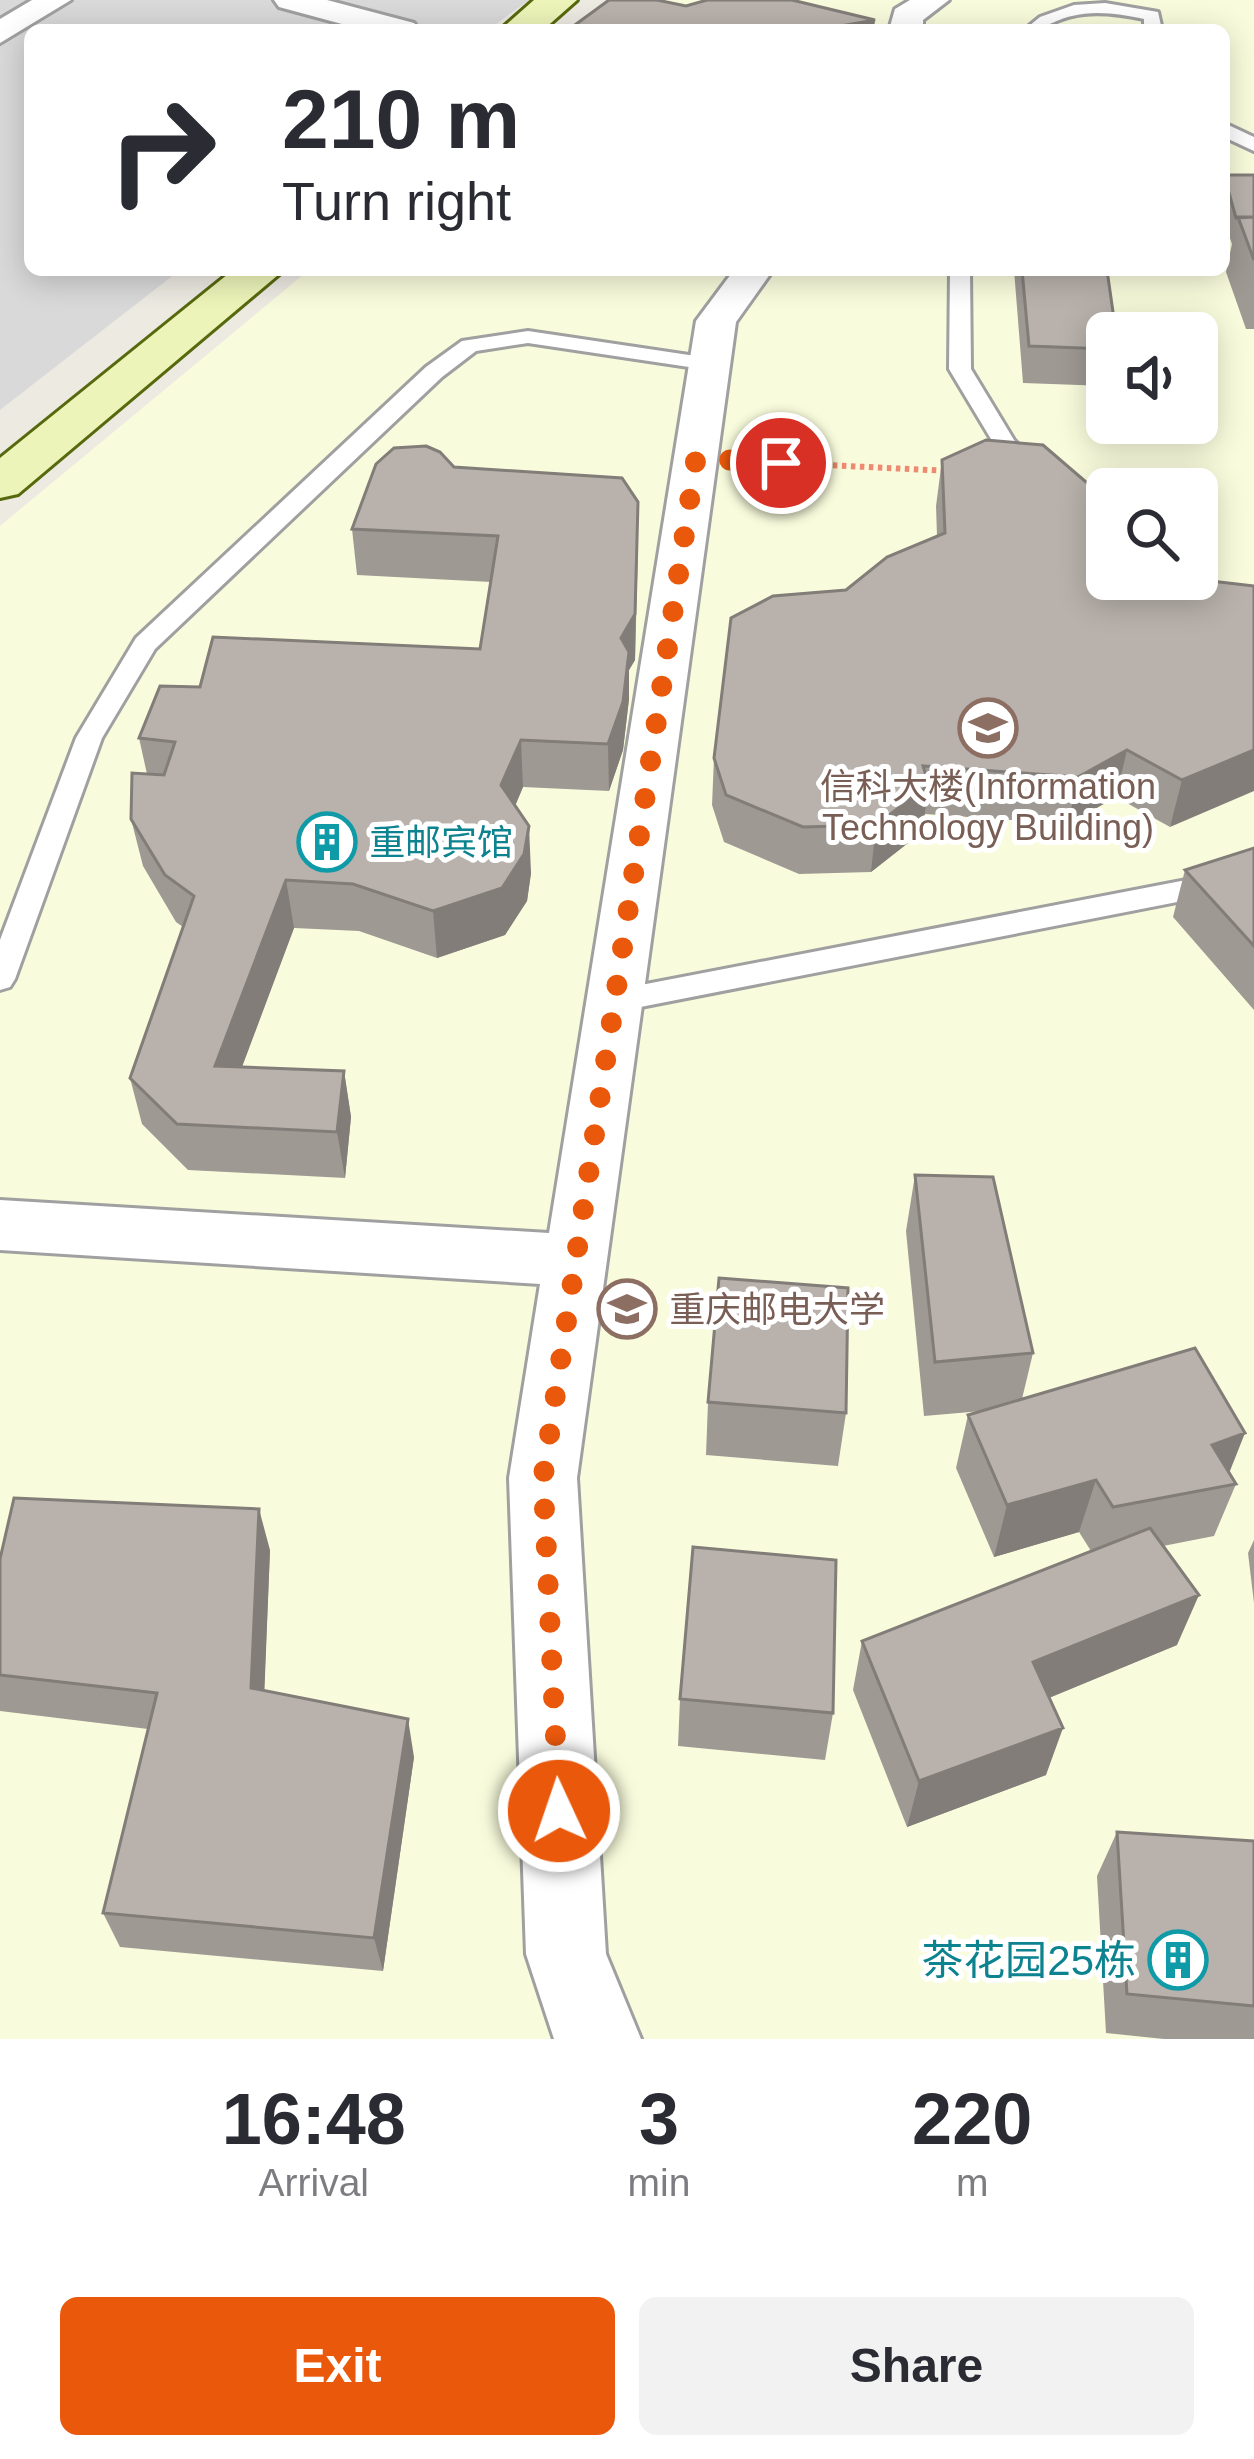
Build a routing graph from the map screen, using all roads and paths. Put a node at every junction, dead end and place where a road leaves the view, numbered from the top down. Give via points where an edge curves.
1 (55, 0) edge
2 (290, 0) edge
3 (558, 0) edge
4 (591, 0) edge
5 (932, 0) edge
6 (380, 24) edge
7 (527, 24) edge
8 (561, 24) edge
9 (907, 24) edge
10 (1039, 24) edge
11 (1153, 24) edge
12 (0, 33) edge
13 (212, 276) edge
14 (254, 276) edge
15 (750, 276) edge
16 (960, 276) edge
17 (710, 364) junction
18 (0, 446) edge
19 (696, 458) junction
20 (1040, 480) joint
21 (0, 483) edge
22 (1212, 600) edge
23 (1254, 612) edge
24 (1254, 877) edge
25 (0, 979) edge
26 (614, 1001) junction
27 (0, 1226) edge
28 (575, 1259) junction
29 (600, 2039) edge

1 - 12 street
2 - 6 street
3 - 7 main road
4 - 8 main road
5 - 9 street
10 - 11 lane via 1102,4 1152,16
13 - 18 main road
14 - 21 main road
15 - 17 street via 716,321
16 - 20 lane via 960,369 1004,444
17 - 19 street
17 - 25 lane via 528,337 470,346 434,372 145,644 89,738
19 - 20 path
19 - 26 street
22 - 23 lane
24 - 26 lane
26 - 28 street
27 - 28 street
28 - 29 street via 543,1478 566,1954

